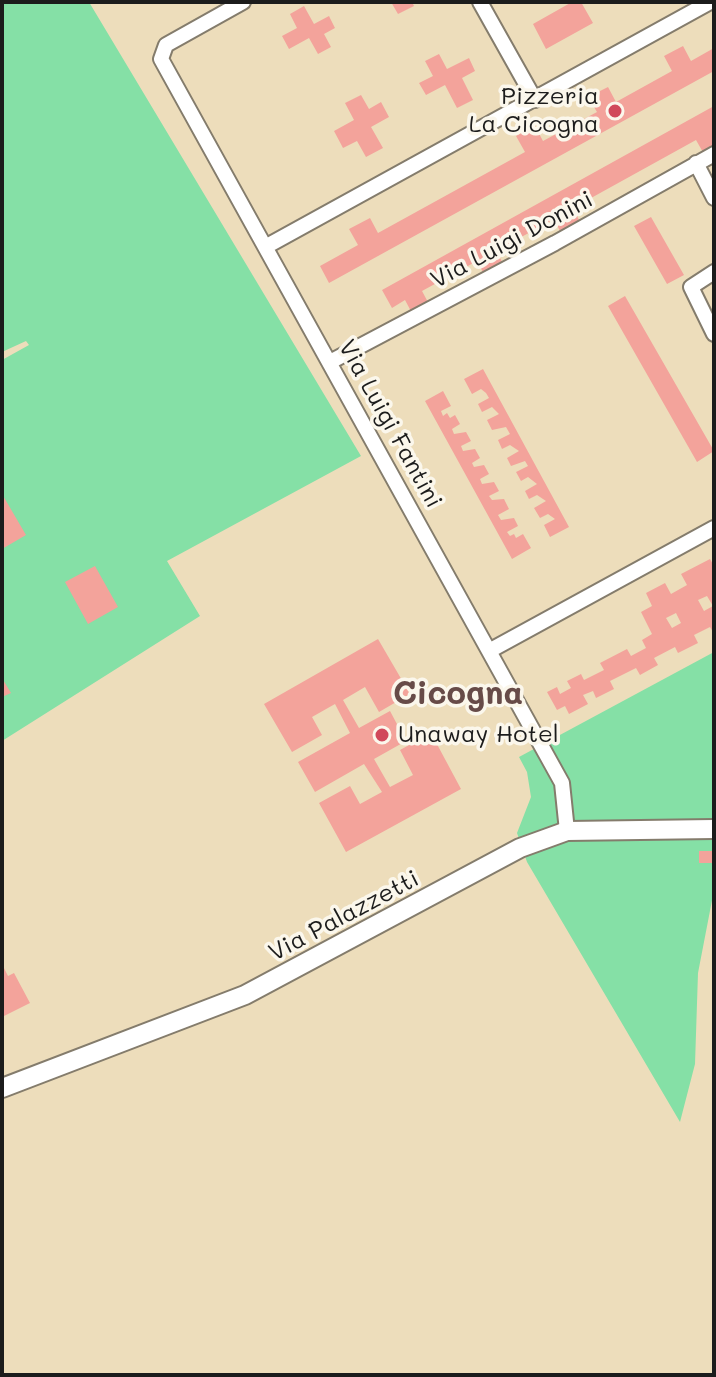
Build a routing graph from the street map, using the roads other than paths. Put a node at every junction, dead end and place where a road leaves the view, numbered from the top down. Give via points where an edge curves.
1 (243, 2) edge
2 (480, 2) edge
3 (710, 2) edge
4 (535, 100) junction
5 (714, 154) edge
6 (696, 163) junction
7 (714, 198) edge
8 (267, 246) junction
9 (714, 272) edge
10 (714, 334) edge
11 (330, 362) junction
12 (714, 528) edge
13 (489, 651) junction
14 (714, 829) edge
15 (567, 831) junction
16 (2, 1088) edge

1 - 8 street, Via Luigi Fantini via 166,45 161,59
2 - 4 street
3 - 4 street
4 - 8 street
5 - 6 street, Via Luigi Donini
6 - 7 street
6 - 11 street, Via Luigi Donini
8 - 11 street, Via Luigi Fantini
9 - 10 street via 691,287
11 - 13 street, Via Luigi Fantini
12 - 13 street
13 - 15 street, Via Luigi Fantini via 562,783
14 - 15 main road, Via Palazzetti
15 - 16 main road, Via Palazzetti via 520,848 245,995

